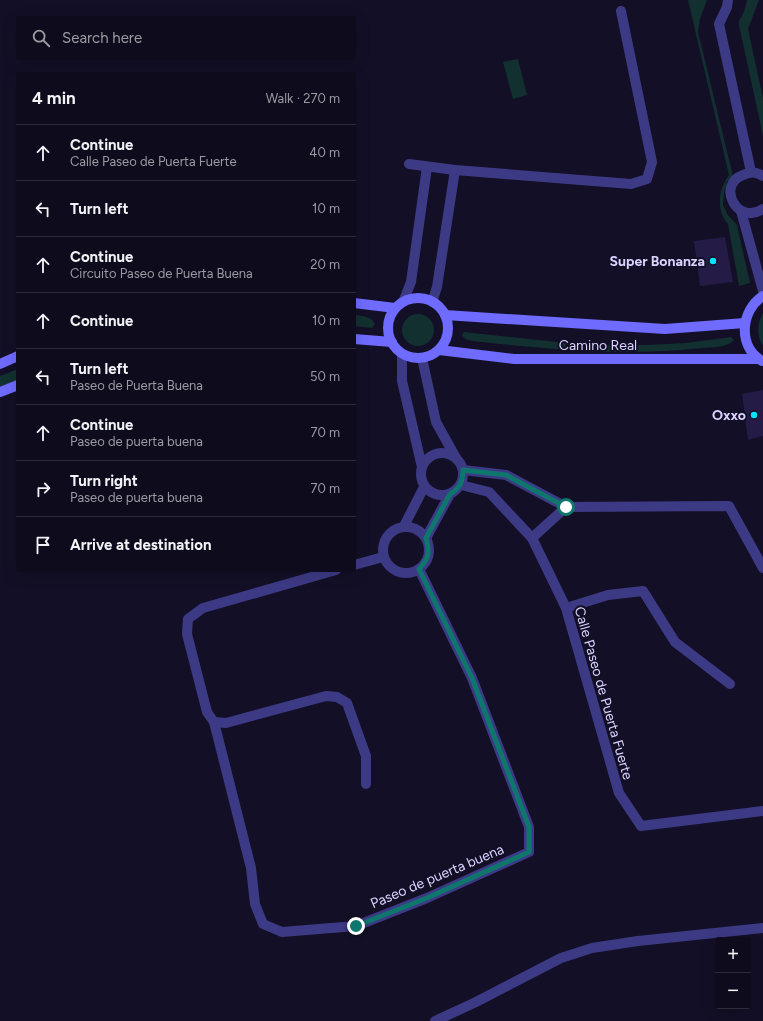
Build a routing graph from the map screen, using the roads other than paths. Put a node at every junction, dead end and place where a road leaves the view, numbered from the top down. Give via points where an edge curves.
1 (728, 0) edge
2 (620, 11) dead end
3 (409, 164) dead end
4 (427, 166) junction
5 (455, 170) junction
6 (751, 172) junction
7 (763, 176) edge
8 (763, 210) edge
9 (742, 211) junction
10 (763, 291) edge
11 (763, 296) edge
12 (432, 302) junction
13 (356, 304) edge
14 (399, 305) junction
15 (445, 315) junction
16 (744, 323) junction
17 (356, 339) edge
18 (392, 342) junction
19 (439, 350) junction
20 (402, 354) junction
21 (16, 357) edge
22 (422, 358) junction
23 (760, 360) edge
24 (0, 364) edge
25 (16, 386) edge
26 (0, 392) edge
27 (456, 458) junction
28 (422, 467) junction
29 (463, 470) junction
30 (461, 485) junction
31 (424, 486) junction
32 (450, 494) junction
33 (566, 507) junction
34 (404, 526) junction
35 (426, 538) junction
36 (532, 538) junction
37 (383, 557) junction
38 (356, 564) edge
39 (763, 568) edge
40 (419, 569) junction
41 (329, 572) edge
42 (566, 608) junction
43 (730, 684) dead end
44 (214, 722) junction
45 (366, 784) dead end
46 (763, 811) edge
47 (763, 928) edge
48 (435, 1021) edge

1 - 6 street via 719,24
2 - 5 street via 652,162 646,179 630,184
3 - 4 street
4 - 5 street
4 - 14 street via 411,282
5 - 12 street via 437,287
6 - 7 street
6 - 9 street via 738,176 731,188 732,201
8 - 9 street via 755,213
9 - 10 street
11 - 16 main road via 757,299 749,310
12 - 14 main road via 424,298 413,298
12 - 15 main road via 440,307
13 - 14 main road
14 - 18 main road via 390,317 388,328
15 - 16 main road, Camino Real via 665,329
15 - 19 main road via 448,334
16 - 23 main road, Camino Real via 750,349
17 - 18 main road
18 - 20 main road
19 - 22 main road
19 - 23 main road, Camino Real via 514,359
20 - 22 main road
20 - 28 street via 402,381
21 - 24 main road
22 - 27 street via 436,422
25 - 26 main road
27 - 28 street via 450,454 437,453 430,456
27 - 29 street
28 - 31 street via 420,474
29 - 30 street
29 - 33 street via 506,475
30 - 32 street
30 - 36 street, Calle Paseo de Puerta Fuerte via 489,492
31 - 32 street via 436,495
31 - 34 street
32 - 35 street
33 - 36 street
33 - 39 street via 729,506
34 - 35 street via 413,527
34 - 37 street via 394,529 386,536 382,546
35 - 40 street via 429,549 427,560
36 - 42 street, Calle Paseo de Puerta Fuerte
37 - 38 street
37 - 40 street via 389,566 398,572 409,573
40 - 44 street, Paseo de puerta buena via 472,678 529,827 529,852 427,898 356,926 282,932 263,924 255,904 251,868
41 - 44 street via 203,608 188,619 187,634 207,712
42 - 43 street via 608,595 643,591 674,642
42 - 46 street, Calle Paseo de Puerta Fuerte via 619,793 641,826
44 - 45 street via 226,723 326,696 337,697 347,704 366,756
47 - 48 street via 592,948 562,958

